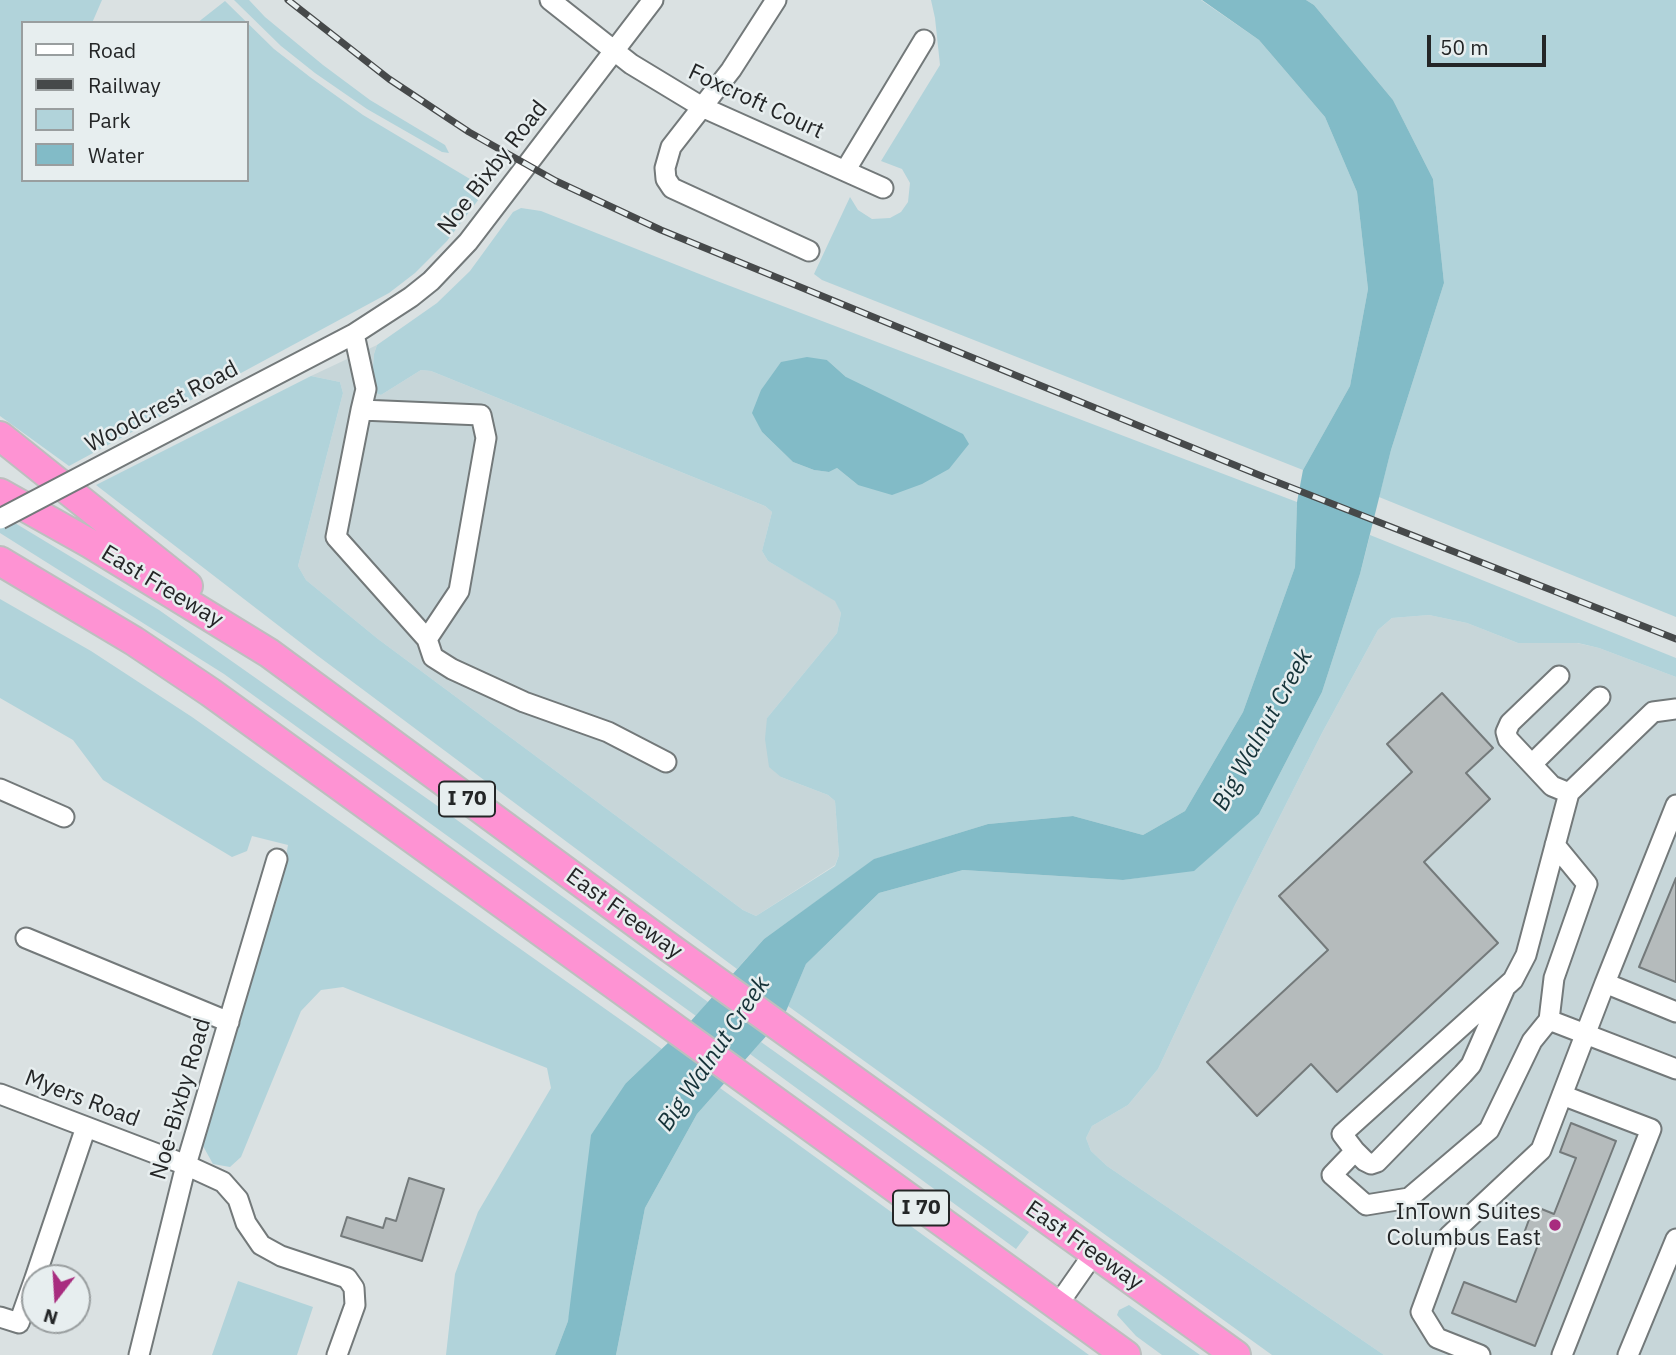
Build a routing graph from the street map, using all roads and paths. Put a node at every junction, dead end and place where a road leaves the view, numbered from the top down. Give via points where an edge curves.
1 (550, 0) edge
2 (653, 0) edge
3 (776, 0) edge
4 (925, 40) dead end
5 (614, 50) junction
6 (702, 107) junction
7 (845, 171) junction
8 (883, 188) dead end
9 (809, 251) dead end
10 (350, 336) junction
11 (361, 410) junction
12 (0, 436) edge
13 (0, 492) edge
14 (0, 519) edge
15 (0, 563) edge
16 (427, 639) junction
17 (269, 653) junction
18 (1559, 676) dead end
19 (1600, 697) dead end
20 (1676, 709) edge
21 (666, 762) dead end
22 (1532, 764) junction
23 (0, 789) edge
24 (1569, 793) junction
25 (1676, 805) edge
26 (64, 817) dead end
27 (1555, 845) junction
28 (277, 859) dead end
29 (26, 938) dead end
30 (1605, 983) junction
31 (1506, 986) junction
32 (1676, 1012) edge
33 (1549, 1020) junction
34 (229, 1022) junction
35 (1586, 1034) junction
36 (1676, 1069) edge
37 (0, 1094) edge
38 (1562, 1095) junction
39 (86, 1127) junction
40 (1355, 1151) junction
41 (186, 1165) junction
42 (1676, 1239) edge
43 (1094, 1253) junction
44 (40, 1264) edge
45 (1056, 1306) junction
46 (0, 1317) edge
47 (21, 1317) edge
48 (139, 1355) edge
49 (337, 1355) edge
50 (1126, 1355) edge
51 (1236, 1355) edge
52 (1480, 1355) edge
53 (1562, 1355) edge
54 (1628, 1355) edge

1 - 5 street, Foxcroft Court
2 - 5 street, Noe Bixby Road
3 - 6 street
4 - 7 street
5 - 6 street, Foxcroft Court
5 - 10 street, Noe Bixby Road via 450,263 411,298
6 - 7 street, Foxcroft Court
6 - 9 street via 671,147 665,168 672,188
7 - 8 street, Foxcroft Court
10 - 11 street via 366,389
10 - 14 street, Woodcrest Road, bridge
11 - 16 street via 336,537
11 - 16 street via 481,415 486,438 459,591
12 - 17 highway
13 - 17 highway, East Freeway / I 70
15 - 45 highway, I 70 via 134,641 210,692
16 - 21 street via 433,657 452,669 524,702 608,732
17 - 43 highway, East Freeway / I 70
18 - 22 street via 1506,732
19 - 22 street
20 - 24 street via 1653,712
22 - 24 street via 1552,786
23 - 26 street
24 - 27 street
25 - 30 street
27 - 31 street via 1526,955
27 - 33 street via 1587,884 1553,978
28 - 34 street, Noe-Bixby Road
29 - 34 street
30 - 32 street
30 - 35 street
31 - 40 street via 1342,1134
31 - 40 street via 1463,1074 1377,1162 1364,1161
33 - 35 street
33 - 40 street via 1532,1041 1489,1130 1409,1198 1366,1205 1332,1175
34 - 41 street, Noe-Bixby Road
35 - 36 street
35 - 38 street
37 - 39 street, Myers Road
38 - 52 street via 1541,1150 1448,1236 1421,1312 1437,1338
38 - 53 street via 1651,1129
39 - 41 street, Myers Road
39 - 44 street
41 - 48 street, Noe-Bixby Road
41 - 49 street, Myers Road via 223,1182 238,1199 246,1223 261,1245 347,1278 354,1288 355,1305
42 - 54 street
43 - 45 street
43 - 51 highway, East Freeway / I 70
45 - 50 highway, I 70
46 - 47 street via 19,1323

